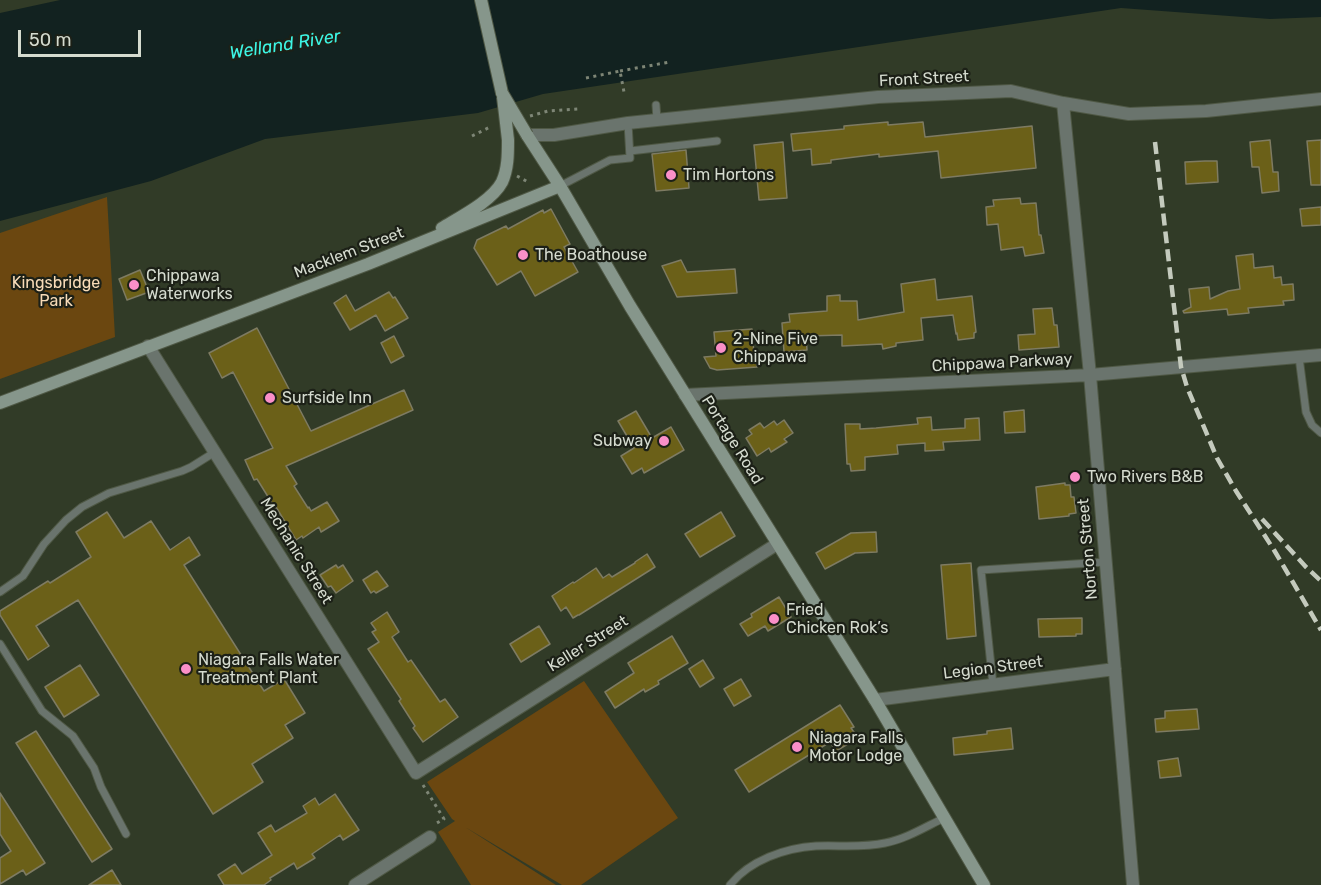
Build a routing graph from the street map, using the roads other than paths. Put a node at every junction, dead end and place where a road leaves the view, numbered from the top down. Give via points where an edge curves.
1 (481, 0) edge
2 (502, 93) junction
3 (1321, 99) edge
4 (1063, 103) junction
5 (656, 105) dead end
6 (657, 120) junction
7 (628, 123) junction
8 (528, 135) junction
9 (717, 141) dead end
10 (630, 151) junction
11 (560, 186) junction
12 (409, 247) junction
13 (148, 346) junction
14 (1321, 355) edge
15 (1299, 357) junction
16 (1090, 375) junction
17 (685, 395) junction
18 (0, 403) edge
19 (1321, 433) edge
20 (215, 452) junction
21 (777, 544) junction
22 (1106, 562) junction
23 (0, 592) edge
24 (0, 644) edge
25 (1115, 669) junction
26 (993, 685) junction
27 (875, 700) junction
28 (416, 773) joint
29 (944, 818) junction
30 (126, 834) dead end
31 (430, 837) road end
32 (356, 885) edge
33 (730, 885) edge
34 (984, 885) edge
35 (1132, 885) edge

1 - 2 main road, Portage Road
2 - 8 main road, Portage Road, bridge
2 - 12 main road, bridge via 508,140 507,166 501,184 488,198
3 - 4 street, Front Street via 1206,111 1129,114
4 - 6 street, Front Street via 1000,91 878,97
4 - 16 street, Norton Street
5 - 6 lane
6 - 7 street, Front Street
7 - 8 street, Front Street via 554,135
7 - 10 lane
8 - 11 main road, Portage Road
9 - 10 lane
10 - 11 lane via 630,158 610,159
11 - 12 main road, Macklem Street
11 - 17 main road, Portage Road
12 - 13 main road, Macklem Street
13 - 18 main road, Macklem Street
13 - 20 street, Mechanic Street
14 - 15 street, Chippawa Parkway
15 - 16 street, Chippawa Parkway
15 - 19 lane via 1306,412
16 - 17 street, Chippawa Parkway
16 - 22 street, Norton Street
17 - 21 main road, Portage Road
20 - 23 lane via 182,471 108,493 82,507 58,527 23,576
20 - 28 street, Mechanic Street
21 - 27 main road, Portage Road
21 - 28 street, Keller Street
22 - 25 street, Norton Street
22 - 26 lane via 981,570
24 - 30 lane via 42,711 70,733 94,768
25 - 26 street, Legion Street
25 - 35 street, Norton Street
26 - 27 street, Legion Street
27 - 29 main road, Portage Road
29 - 33 lane via 887,843 786,851 760,861
29 - 34 main road, Portage Road
31 - 32 street

